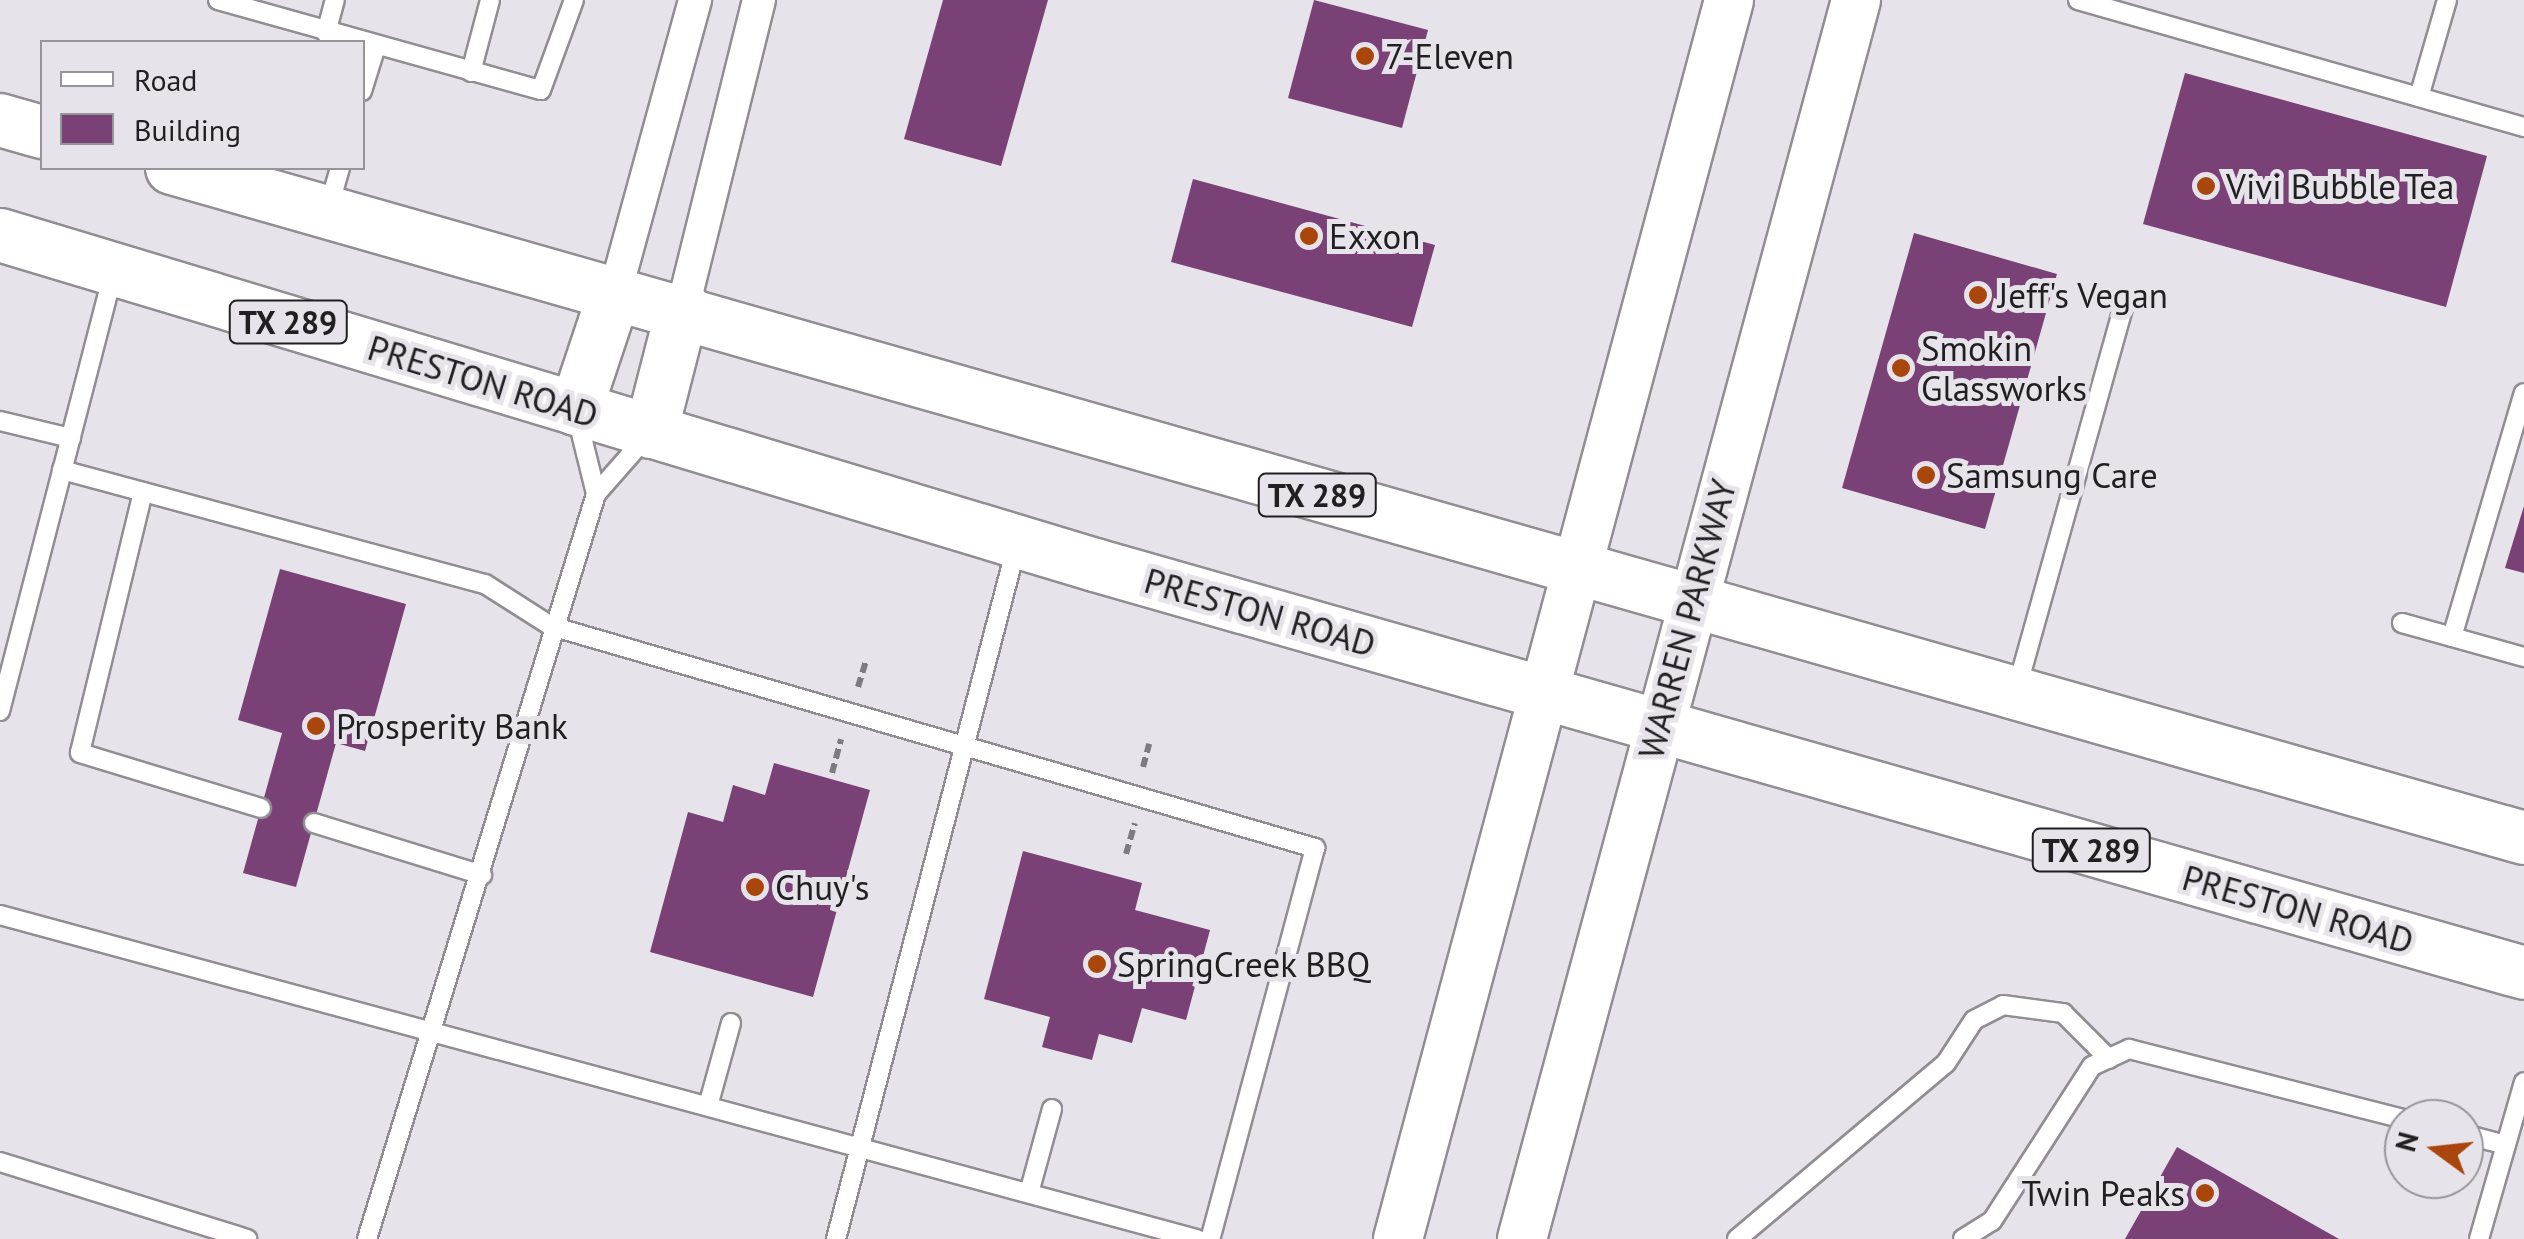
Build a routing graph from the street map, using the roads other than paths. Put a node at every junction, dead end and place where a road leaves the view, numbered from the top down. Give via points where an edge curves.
1 (335, 0) edge
2 (490, 0) edge
3 (574, 0) edge
4 (695, 0) edge
5 (758, 0) edge
6 (1729, 0) edge
7 (1856, 0) edge
8 (2078, 0) edge
9 (2447, 0) edge
10 (228, 1) edge
11 (326, 32) junction
12 (355, 40) edge
13 (365, 43) edge
14 (376, 46) junction
15 (471, 72) junction
16 (365, 81) edge
17 (2419, 97) junction
18 (0, 120) edge
19 (2524, 127) edge
20 (40, 131) edge
21 (187, 170) edge
22 (334, 189) edge
23 (0, 235) edge
24 (115, 270) junction
25 (616, 289) junction
26 (2125, 301) dead end
27 (683, 307) junction
28 (2524, 393) edge
29 (576, 409) junction
30 (0, 422) edge
31 (650, 432) junction
32 (71, 438) junction
33 (62, 470) junction
34 (143, 492) junction
35 (596, 494) junction
36 (1018, 542) junction
37 (1579, 572) junction
38 (1691, 602) junction
39 (2402, 624) dead end
40 (551, 626) junction
41 (2452, 638) junction
42 (2524, 657) edge
43 (1548, 694) junction
44 (2014, 698) junction
45 (0, 711) edge
46 (1658, 725) junction
47 (969, 748) junction
48 (261, 808) dead end
49 (314, 824) dead end
50 (2524, 838) edge
51 (482, 875) junction
52 (0, 916) edge
53 (2524, 974) edge
54 (732, 1023) dead end
55 (436, 1034) junction
56 (2110, 1059) junction
57 (2524, 1082) edge
58 (708, 1106) junction
59 (1052, 1109) dead end
60 (2384, 1114) edge
61 (2484, 1139) edge
62 (2506, 1145) junction
63 (861, 1147) junction
64 (0, 1162) edge
65 (1029, 1193) junction
66 (1992, 1221) junction
67 (248, 1239) edge
68 (368, 1239) edge
69 (836, 1239) edge
70 (1197, 1239) edge
71 (1210, 1239) edge
72 (1398, 1239) edge
73 (1522, 1239) edge
74 (1737, 1239) edge
75 (1963, 1239) edge
76 (2005, 1239) edge
77 (2479, 1239) edge

1 - 11 lane
2 - 15 lane
3 - 15 lane via 541,90
4 - 25 street
5 - 27 street
6 - 37 main road
7 - 38 main road, WARREN PARKWAY
8 - 17 lane
9 - 17 lane
10 - 11 lane
11 - 12 lane
13 - 14 lane
14 - 15 lane
14 - 16 lane
17 - 19 lane
18 - 20 main road
21 - 22 main road, TX 289
22 - 25 main road, TX 289
23 - 24 main road, PRESTON ROAD / TX 289
24 - 29 main road, PRESTON ROAD / TX 289
24 - 32 lane
25 - 27 main road, TX 289
25 - 29 main road
26 - 44 lane
27 - 31 main road
27 - 37 main road, TX 289
28 - 41 lane
29 - 31 main road, PRESTON ROAD / TX 289
29 - 35 lane
30 - 32 lane
31 - 35 lane
31 - 36 main road, PRESTON ROAD / TX 289
32 - 33 lane
33 - 34 lane
33 - 45 lane
34 - 40 lane via 486,584
34 - 48 lane via 80,753
35 - 40 lane
36 - 43 main road, PRESTON ROAD / TX 289
36 - 47 lane
37 - 38 main road, TX 289
37 - 43 main road
38 - 44 main road, TX 289
38 - 46 main road, WARREN PARKWAY
39 - 41 lane
40 - 47 lane
40 - 51 lane
41 - 42 lane
43 - 46 main road, PRESTON ROAD / TX 289
43 - 72 main road
44 - 50 main road, TX 289
46 - 53 main road, PRESTON ROAD / TX 289
46 - 73 main road, WARREN PARKWAY
47 - 63 lane
47 - 71 lane via 1315,848
49 - 51 lane
51 - 55 lane
52 - 55 lane
54 - 58 lane
55 - 58 lane
55 - 68 lane
56 - 60 lane via 2129,1049
56 - 66 lane via 2092,1066
56 - 74 lane via 2063,1013 2003,1005 1974,1020 1946,1063
57 - 62 lane
58 - 63 lane
59 - 65 lane
61 - 62 lane
62 - 77 lane
63 - 65 lane
63 - 69 lane
64 - 67 lane
65 - 70 lane
66 - 75 lane
66 - 76 lane

